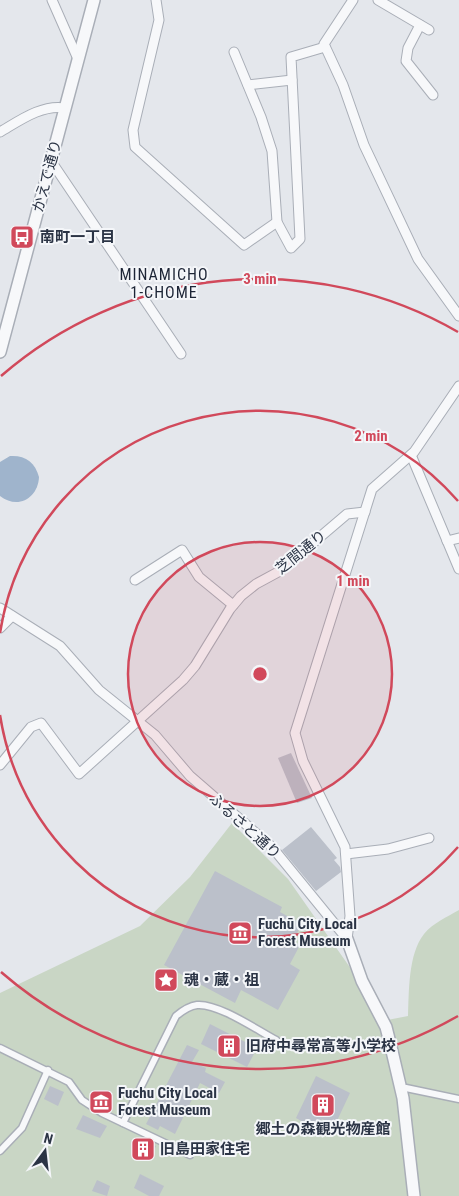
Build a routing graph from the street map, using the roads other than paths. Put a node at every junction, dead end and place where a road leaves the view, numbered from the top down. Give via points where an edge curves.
1 (52, 0) edge
2 (94, 0) edge
3 (156, 0) edge
4 (353, 0) edge
5 (378, 0) edge
6 (420, 24) junction
7 (430, 30) dead end
8 (325, 47) junction
9 (234, 52) dead end
10 (78, 59) junction
11 (292, 80) junction
12 (248, 85) junction
13 (433, 95) dead end
14 (65, 108) junction
15 (0, 132) edge
16 (51, 161) junction
17 (277, 222) junction
18 (459, 316) edge
19 (0, 352) edge
20 (181, 354) dead end
21 (459, 386) edge
22 (411, 454) junction
23 (365, 512) junction
24 (459, 538) edge
25 (447, 541) junction
26 (459, 569) edge
27 (135, 580) dead end
28 (233, 606) junction
29 (0, 608) edge
30 (12, 616) junction
31 (0, 628) edge
32 (139, 720) junction
33 (0, 765) edge
34 (429, 838) dead end
35 (346, 854) junction
36 (347, 939) junction
37 (276, 1040) dead end
38 (0, 1048) edge
39 (48, 1070) junction
40 (406, 1088) dead end
41 (459, 1099) edge
42 (124, 1123) junction
43 (0, 1151) edge
44 (190, 1155) dead end
45 (414, 1196) edge

1 - 10 street
2 - 10 street, かえで通り
3 - 17 street via 159,20 133,130 134,146 244,244
4 - 8 street
5 - 6 street
6 - 7 street
6 - 13 street via 408,48 406,62
8 - 11 street via 291,57
8 - 18 street via 343,85 364,145 418,259
9 - 12 street
10 - 14 street, かえで通り
11 - 12 street
11 - 17 street via 300,239 291,248
12 - 17 street via 272,151
14 - 15 street via 56,106 42,110
14 - 16 street, かえで通り
16 - 19 street, かえで通り
16 - 20 street
21 - 22 street
22 - 23 street via 372,489
22 - 25 street
23 - 28 street, 芝間通り via 347,514 280,570 256,584
23 - 35 street via 295,733 303,761
24 - 25 street
25 - 26 street
27 - 28 street via 182,550 199,577
28 - 32 street, 芝間通り via 195,666
29 - 30 street, ふるさと通り
30 - 31 street
30 - 32 street, ふるさと通り via 60,646 99,690
32 - 33 street, 芝間通り via 79,774 41,723 31,727
32 - 36 street, ふるさと通り via 190,776 272,847
34 - 35 street via 388,849
35 - 36 street via 350,916
36 - 45 street, ふるさと通り via 362,982 386,1027 392,1050 403,1098
37 - 42 street via 226,1013 198,1005 185,1010 176,1016
38 - 39 street
39 - 42 street via 69,1082 82,1100
39 - 43 street via 22,1128
40 - 41 street
42 - 44 street

